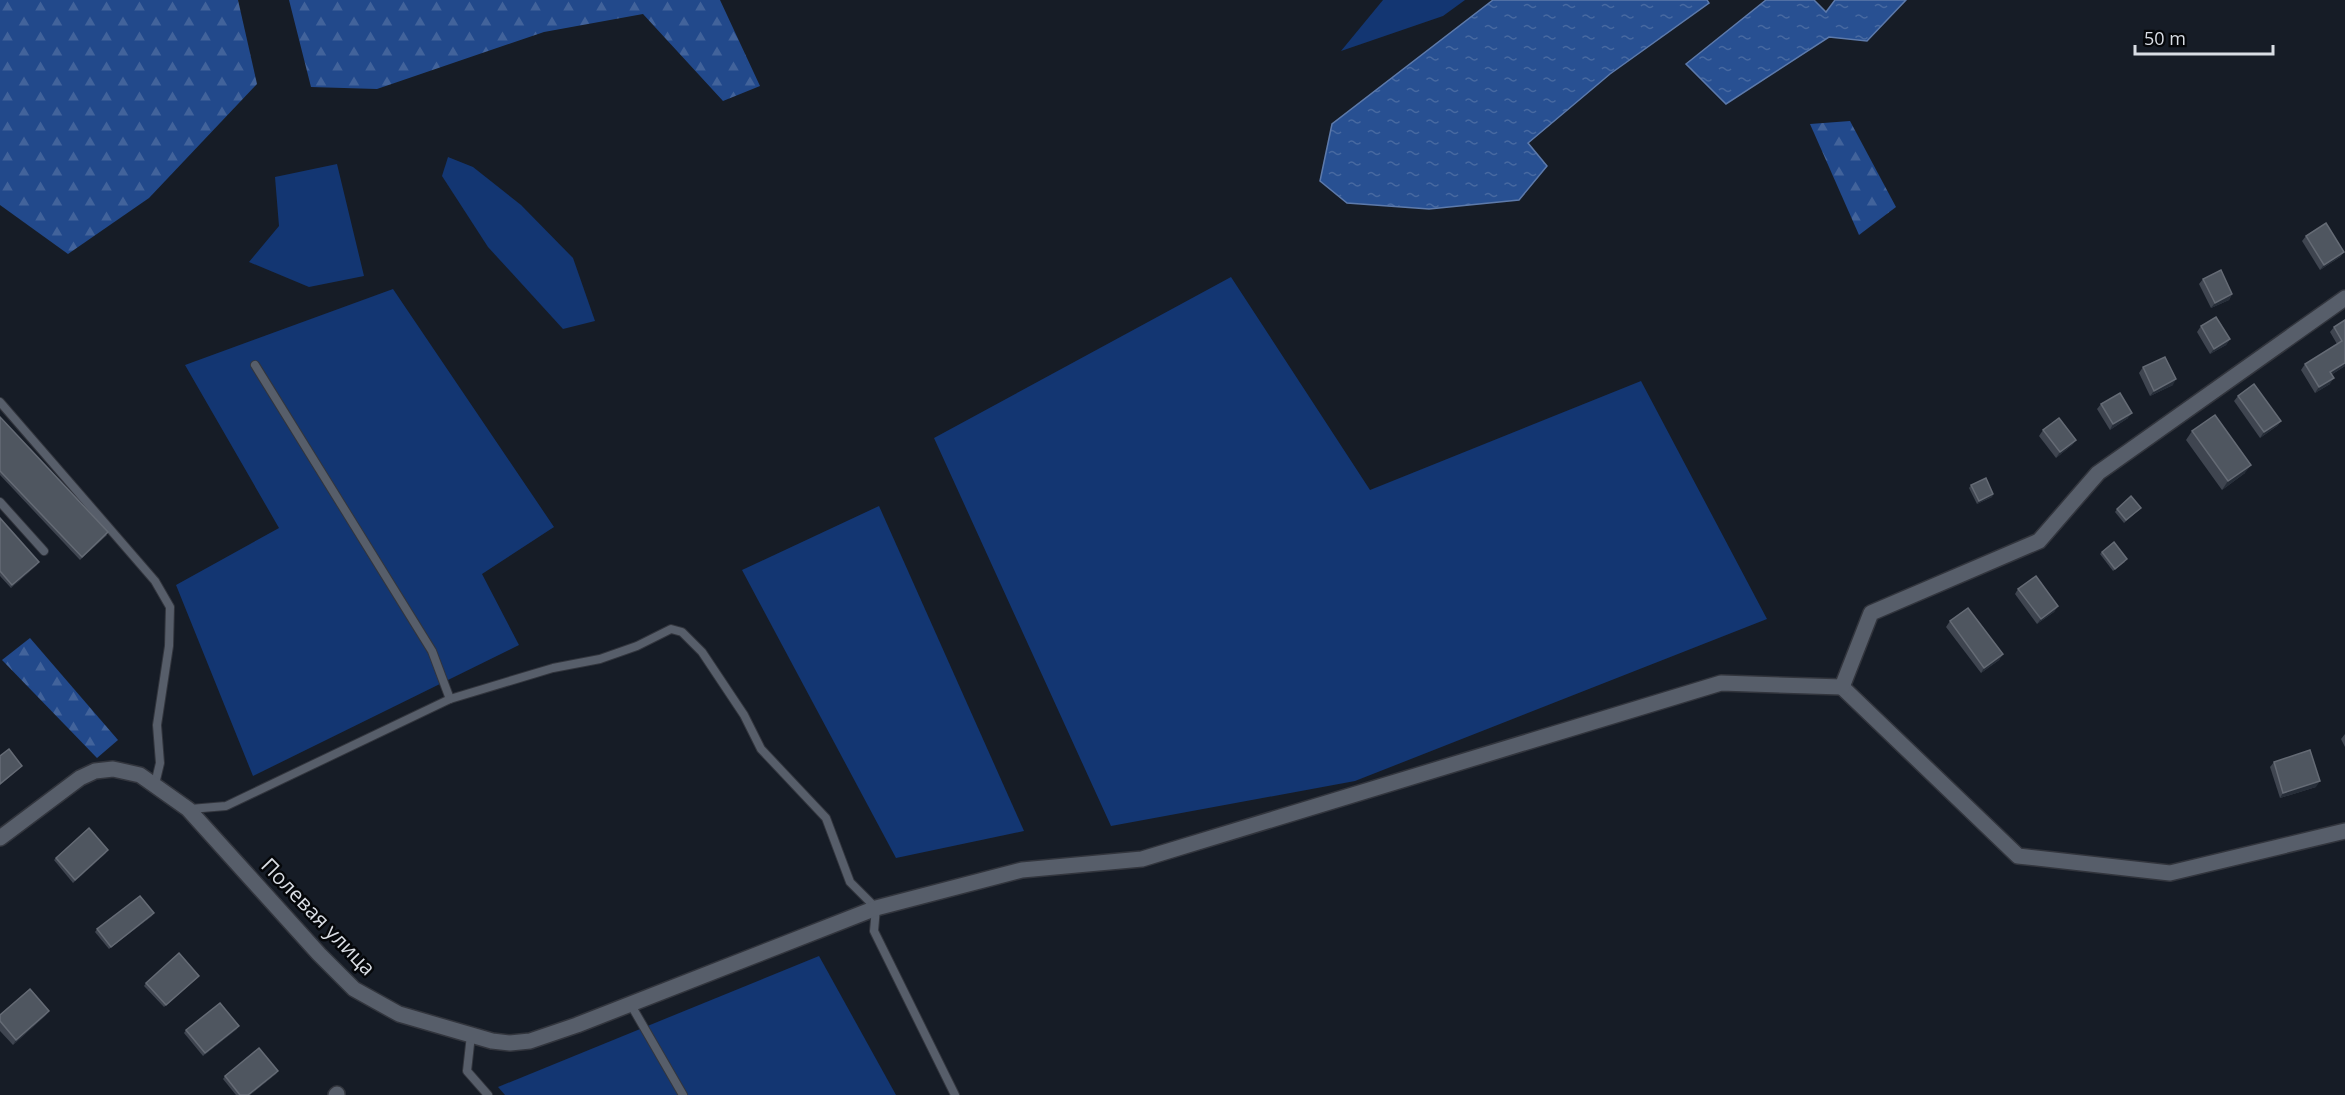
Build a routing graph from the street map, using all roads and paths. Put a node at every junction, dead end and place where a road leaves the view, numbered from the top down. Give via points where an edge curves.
1 (2345, 298) edge
2 (255, 365) dead end
3 (0, 402) edge
4 (0, 502) edge
5 (44, 551) dead end
6 (1842, 687) junction
7 (450, 699) junction
8 (155, 784) junction
9 (188, 809) junction
10 (2345, 831) edge
11 (0, 838) edge
12 (876, 908) junction
13 (631, 1005) junction
14 (471, 1035) junction
15 (488, 1095) edge
16 (683, 1095) edge
17 (955, 1095) edge

1 - 6 street via 2098,473 2039,541 1871,613
2 - 7 lane via 432,651
3 - 8 lane via 155,581 170,607 169,646 157,724 160,763
4 - 5 lane
6 - 10 street via 2018,856 2170,873
6 - 12 street, Полевая улица via 1720,683 1142,859 1022,870
7 - 9 lane via 226,806
7 - 12 lane via 553,668 600,659 671,629 682,632 702,652 761,748 826,818 850,882
8 - 9 street, Полевая улица
8 - 11 street, Полевая улица via 122,771 95,771
9 - 14 street, Полевая улица via 354,989 399,1014
12 - 13 street, Полевая улица
12 - 17 lane via 874,931
13 - 14 street, Полевая улица via 530,1041 492,1041
13 - 16 lane
14 - 15 lane via 467,1071

